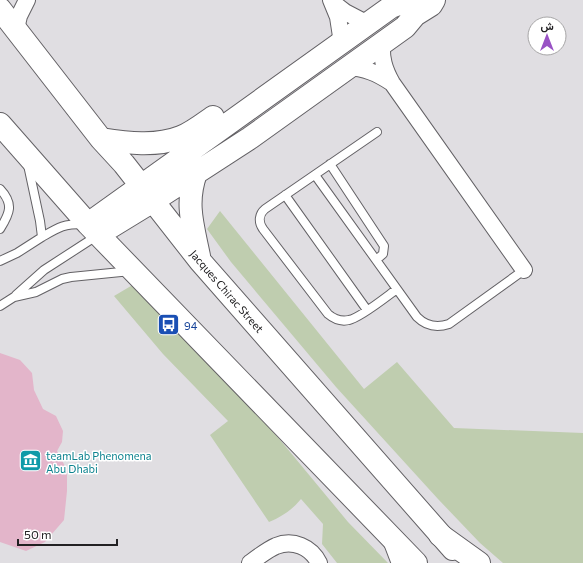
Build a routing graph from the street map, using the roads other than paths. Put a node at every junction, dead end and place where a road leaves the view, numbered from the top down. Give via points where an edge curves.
1 (22, 0) edge
2 (27, 0) edge
3 (409, 0) edge
4 (434, 0) edge
5 (331, 1) edge
6 (0, 3) edge
7 (0, 9) edge
8 (368, 24) junction
9 (16, 29) junction
10 (382, 42) junction
11 (342, 43) junction
12 (347, 67) junction
13 (293, 77) junction
14 (392, 83) junction
15 (0, 124) edge
16 (377, 132) dead end
17 (101, 139) junction
18 (26, 153) junction
19 (330, 164) junction
20 (196, 173) junction
21 (315, 175) junction
22 (0, 189) edge
23 (147, 194) junction
24 (285, 195) junction
25 (0, 229) edge
26 (94, 229) junction
27 (42, 238) junction
28 (376, 260) junction
29 (0, 261) edge
30 (200, 261) junction
31 (134, 270) junction
32 (524, 270) joint
33 (397, 289) junction
34 (14, 297) junction
35 (0, 306) edge
36 (367, 310) junction
37 (440, 535) junction
38 (395, 542) junction
39 (250, 563) edge
40 (319, 563) edge
41 (403, 563) edge
42 (416, 563) edge
43 (466, 563) edge
44 (479, 563) edge

1 - 6 street
2 - 9 street
3 - 8 main road via 391,7
4 - 10 main road via 405,27
5 - 8 street
5 - 11 street via 340,26
7 - 9 main road, Jacques Chirac Street
8 - 11 main road
9 - 17 main road, Jacques Chirac Street
10 - 12 main road
10 - 14 street via 383,64
11 - 13 main road
12 - 14 street via 365,69
12 - 20 main road via 250,138
13 - 17 main road via 277,79 262,85 192,132 173,140 130,143
13 - 23 main road
14 - 32 street
15 - 18 main road
16 - 19 lane
17 - 23 main road, Jacques Chirac Street
18 - 26 main road
18 - 27 lane
19 - 21 lane
19 - 28 lane via 384,246 383,254
20 - 23 main road
20 - 30 main road via 191,191 190,210
21 - 24 lane
21 - 28 lane
22 - 25 lane via 7,198 10,209
23 - 26 main road
23 - 30 main road, Jacques Chirac Street
24 - 36 lane
24 - 36 lane via 263,211 260,222 263,229 332,318 348,321
26 - 27 lane via 69,224
26 - 31 main road
26 - 34 lane
27 - 29 lane
28 - 33 lane
30 - 37 main road, Jacques Chirac Street
31 - 34 lane via 62,279 36,292
31 - 38 main road
32 - 33 lane via 444,326 432,326 421,321
33 - 36 lane
34 - 35 lane
37 - 43 main road, Jacques Chirac Street
37 - 44 main road
38 - 41 main road
38 - 42 main road
39 - 40 street via 276,546 291,543 312,552

